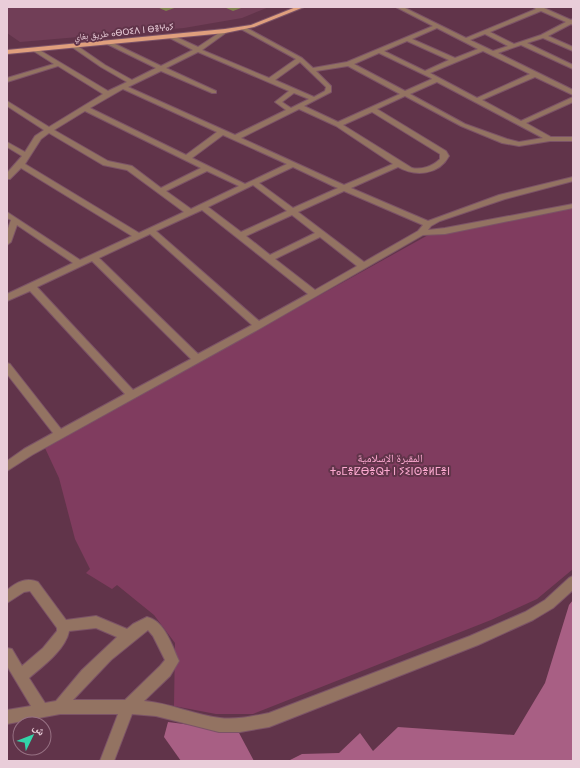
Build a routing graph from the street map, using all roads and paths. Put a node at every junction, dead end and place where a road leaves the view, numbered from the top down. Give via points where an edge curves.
1 (291, 7) edge
2 (301, 7) edge
3 (399, 7) edge
4 (539, 8) edge
5 (572, 22) edge
6 (437, 26) junction
7 (243, 28) junction
8 (225, 31) junction
9 (485, 32) junction
10 (170, 36) junction
11 (543, 36) junction
12 (408, 39) junction
13 (466, 40) junction
14 (109, 43) junction
15 (521, 43) junction
16 (74, 46) junction
17 (513, 46) junction
18 (37, 49) junction
19 (483, 49) junction
20 (573, 49) edge
21 (198, 50) junction
22 (379, 51) junction
23 (7, 52) edge
24 (566, 52) dead end
25 (493, 54) junction
26 (559, 55) dead end
27 (552, 58) junction
28 (300, 60) junction
29 (454, 60) junction
30 (56, 63) junction
31 (349, 64) junction
32 (573, 67) edge
33 (160, 68) junction
34 (313, 70) junction
35 (29, 73) junction
36 (426, 73) junction
37 (535, 74) junction
38 (7, 75) edge
39 (437, 79) junction
40 (7, 80) edge
41 (269, 81) junction
42 (132, 82) junction
43 (123, 87) junction
44 (293, 91) junction
45 (214, 92) dead end
46 (573, 93) edge
47 (108, 94) junction
48 (404, 94) junction
49 (573, 98) edge
50 (314, 99) junction
51 (477, 100) junction
52 (7, 103) edge
53 (300, 107) junction
54 (85, 108) junction
55 (372, 109) junction
56 (291, 111) junction
57 (521, 123) junction
58 (338, 125) junction
59 (48, 130) junction
60 (222, 132) junction
61 (235, 138) junction
62 (550, 139) junction
63 (573, 139) edge
64 (8, 146) edge
65 (26, 155) junction
66 (187, 158) junction
67 (20, 164) junction
68 (293, 164) junction
69 (399, 164) junction
70 (207, 168) junction
71 (7, 177) edge
72 (573, 179) edge
73 (254, 183) junction
74 (246, 187) junction
75 (343, 187) junction
76 (161, 191) junction
77 (573, 206) edge
78 (204, 207) junction
79 (191, 213) junction
80 (292, 213) junction
81 (7, 214) edge
82 (15, 220) junction
83 (428, 224) junction
84 (151, 232) junction
85 (422, 233) junction
86 (320, 234) junction
87 (240, 236) junction
88 (139, 237) junction
89 (7, 242) edge
90 (94, 258) junction
91 (268, 258) junction
92 (80, 264) junction
93 (363, 266) junction
94 (32, 287) junction
95 (314, 294) junction
96 (7, 298) edge
97 (258, 326) junction
98 (197, 359) junction
99 (7, 367) edge
100 (132, 395) junction
101 (60, 434) junction
102 (7, 467) edge
103 (573, 582) edge
104 (7, 597) edge
105 (63, 626) junction
106 (128, 636) junction
107 (7, 654) edge
108 (21, 676) junction
109 (60, 707) junction
110 (128, 707) junction
111 (41, 710) junction
112 (7, 717) edge
113 (107, 761) edge

1 - 7 main road, طريق بغاي ⴰⴱⵔⵉⴷ ⵏ ⴱⴻⵖⴰⵢ
2 - 7 main road, طريق بغاي ⴰⴱⵔⵉⴷ ⵏ ⴱⴻⵖⴰⵢ
3 - 6 street
4 - 5 street
4 - 9 street
5 - 11 street
6 - 12 street
6 - 13 street
7 - 8 main road, طريق بغاي ⴰⴱⵔⵉⴷ ⵏ ⴱⴻⵖⴰⵢ
7 - 28 street
8 - 10 main road, طريق بغاي ⴰⴱⵔⵉⴷ ⵏ ⴱⴻⵖⴰⵢ
8 - 21 street
9 - 13 street
9 - 17 street
10 - 14 main road, طريق بغاي ⴰⴱⵔⵉⴷ ⵏ ⴱⴻⵖⴰⵢ
10 - 21 street
11 - 15 street
11 - 20 street
12 - 22 street
12 - 29 street
13 - 19 street
14 - 16 main road, طريق بغاي ⴰⴱⵔⵉⴷ ⵏ ⴱⴻⵖⴰⵢ
14 - 33 street
15 - 17 street
15 - 27 street
16 - 18 main road, طريق بغاي ⴰⴱⵔⵉⴷ ⵏ ⴱⴻⵖⴰⵢ
16 - 42 street
17 - 25 street
18 - 23 main road, طريق بغاي ⴰⴱⵔⵉⴷ ⵏ ⴱⴻⵖⴰⵢ
18 - 30 street
19 - 25 street
19 - 29 street
20 - 24 street
21 - 33 street
21 - 41 street
22 - 31 street
22 - 36 street
25 - 37 street
26 - 27 street
27 - 32 street
28 - 34 street
28 - 41 street
29 - 36 street
30 - 35 street
30 - 47 street
31 - 34 street
31 - 48 street
33 - 42 street
33 - 45 street
34 - 50 street via 329,87 328,92
35 - 38 street
35 - 40 street
36 - 39 street
37 - 46 street
37 - 51 street
39 - 48 street
39 - 51 street
41 - 44 street
42 - 43 street
43 - 47 street
43 - 60 street
44 - 50 street
44 - 56 street via 278,102
47 - 54 street
48 - 55 street
48 - 62 street via 463,125 509,143
49 - 57 street
50 - 53 street
51 - 57 street
52 - 59 street
53 - 56 street
53 - 58 street
54 - 59 street
54 - 66 street
55 - 58 street
55 - 69 street via 445,156 440,163 419,172 408,170
56 - 61 street
57 - 62 street
58 - 69 street
59 - 65 street via 38,138
59 - 76 street via 106,163 129,168
60 - 61 street
60 - 66 street
61 - 68 street
62 - 63 street
64 - 65 street
65 - 67 street
66 - 70 street
67 - 71 street
67 - 88 street
68 - 73 street
68 - 75 street
69 - 75 street
70 - 74 street
70 - 76 street
72 - 83 street via 502,197
73 - 74 street
73 - 80 street
74 - 78 street
75 - 80 street
75 - 83 street
76 - 79 street
77 - 85 street via 445,231
78 - 79 street
78 - 87 street
79 - 84 street
80 - 86 street
80 - 87 street
81 - 82 street
82 - 89 street
82 - 92 street
83 - 85 street
84 - 88 street
84 - 97 street
85 - 93 street
86 - 91 street
86 - 93 street
87 - 91 street
88 - 90 street
90 - 92 street
90 - 98 street
91 - 95 street
92 - 94 street
93 - 95 street
94 - 96 street
94 - 100 street
95 - 97 street
97 - 98 street
98 - 100 street
99 - 101 street
100 - 101 street
101 - 102 street
103 - 110 street via 549,604 529,616 473,641 269,720 240,725 219,725 156,709
104 - 105 street via 30,584 34,586
105 - 106 street via 96,622
105 - 108 street via 63,633 48,653
106 - 109 street via 86,674
106 - 110 street via 143,625 151,624 158,632 172,661 165,672
107 - 108 street
108 - 111 street
109 - 110 street
109 - 111 street
110 - 113 street
111 - 112 street

